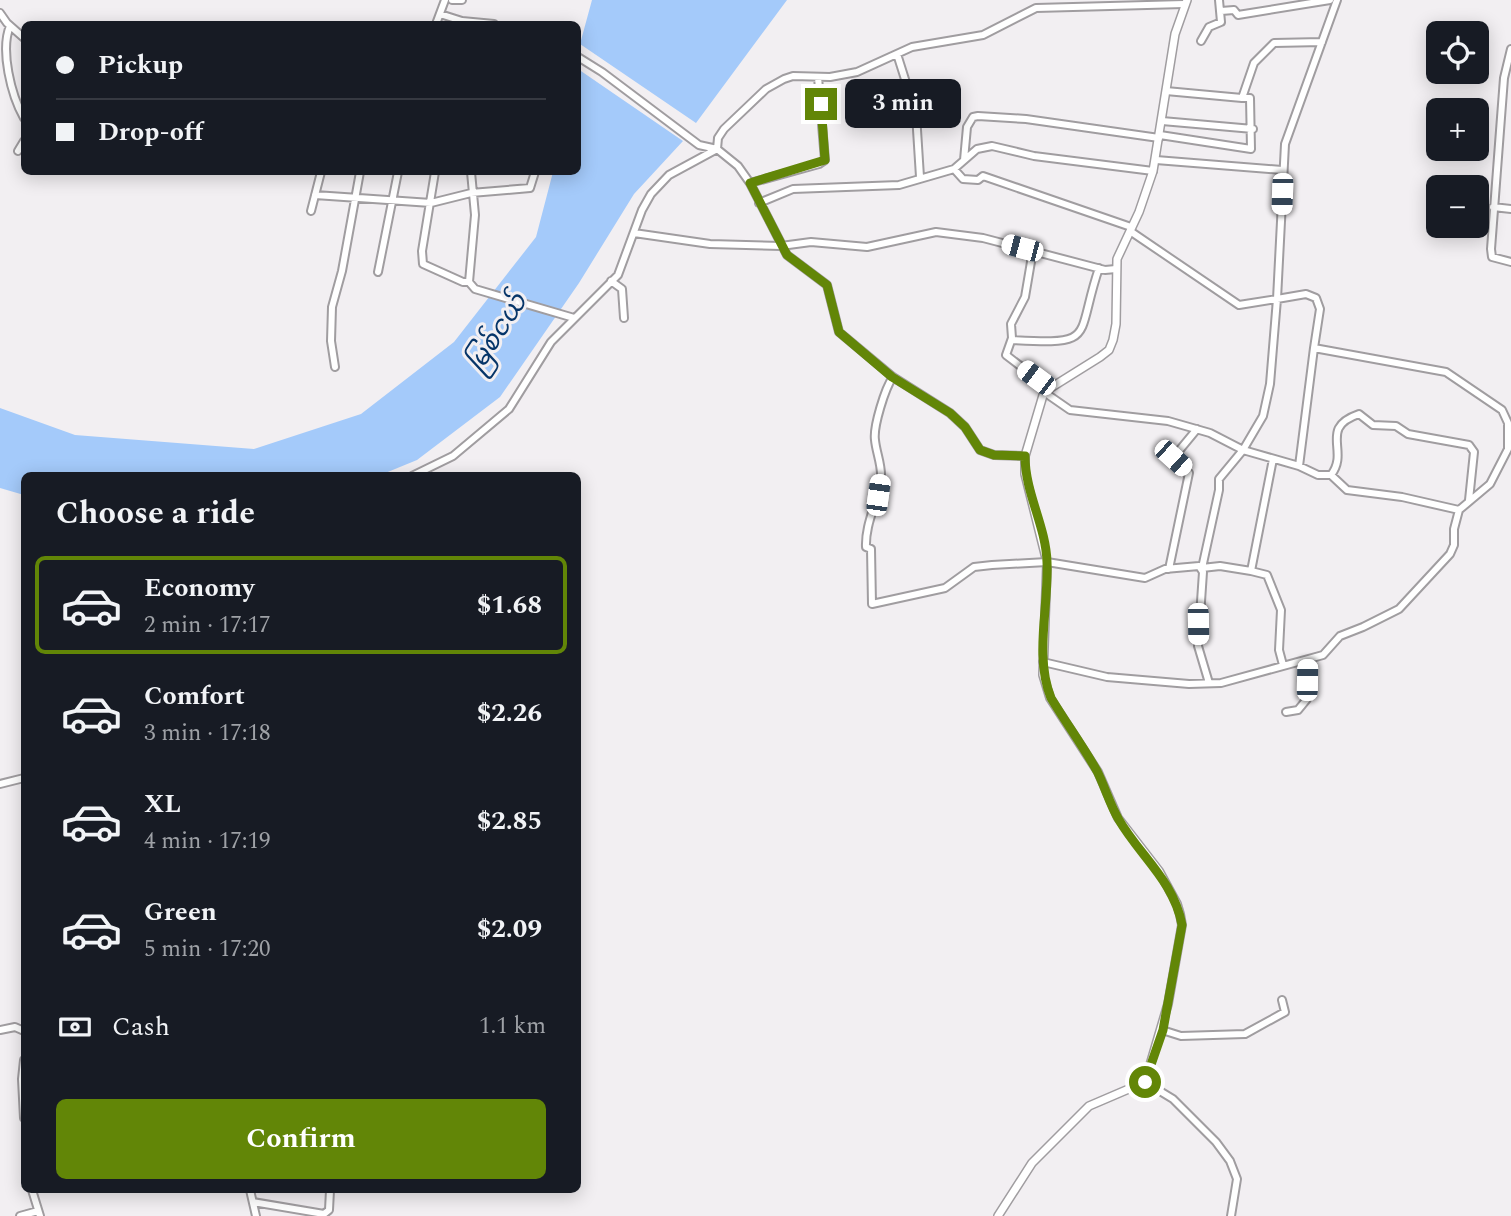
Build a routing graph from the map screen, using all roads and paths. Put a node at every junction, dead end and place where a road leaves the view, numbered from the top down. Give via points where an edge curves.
1 (445, 0) edge
2 (452, 0) edge
3 (462, 0) edge
4 (1042, 0) edge
5 (1219, 0) edge
6 (1330, 0) edge
7 (1337, 0) edge
8 (1186, 2) edge
9 (1131, 3) edge
10 (1095, 4) edge
11 (1035, 8) junction
12 (1222, 11) junction
13 (0, 13) edge
14 (440, 14) junction
15 (437, 21) edge
16 (456, 21) edge
17 (10, 26) junction
18 (21, 35) edge
19 (1201, 41) dead end
20 (1322, 42) junction
21 (1511, 49) edge
22 (0, 51) edge
23 (897, 54) junction
24 (581, 59) edge
25 (818, 77) junction
26 (1166, 91) junction
27 (1242, 98) junction
28 (21, 113) edge
29 (1162, 121) junction
30 (1253, 130) junction
31 (1160, 136) junction
32 (21, 146) edge
33 (717, 149) junction
34 (18, 151) dead end
35 (964, 160) junction
36 (1156, 160) junction
37 (954, 169) junction
38 (1282, 170) junction
39 (1153, 171) junction
40 (320, 175) edge
41 (359, 175) edge
42 (398, 175) edge
43 (435, 175) edge
44 (471, 175) edge
45 (535, 175) edge
46 (920, 177) junction
47 (750, 183) junction
48 (471, 193) junction
49 (315, 195) junction
50 (354, 198) junction
51 (393, 202) junction
52 (432, 203) junction
53 (759, 203) junction
54 (1493, 207) junction
55 (1511, 209) edge
56 (311, 211) dead end
57 (1131, 230) junction
58 (634, 233) junction
59 (781, 246) junction
60 (1033, 250) junction
61 (1511, 262) edge
62 (1099, 268) junction
63 (1116, 269) junction
64 (378, 272) dead end
65 (611, 281) junction
66 (469, 282) junction
67 (1277, 299) junction
68 (574, 318) junction
69 (624, 318) dead end
70 (1012, 340) junction
71 (1314, 348) junction
72 (335, 367) dead end
73 (892, 377) junction
74 (1044, 392) junction
75 (1197, 429) junction
76 (1510, 438) edge
77 (1243, 450) junction
78 (1025, 456) junction
79 (1273, 459) junction
80 (1299, 466) junction
81 (420, 472) edge
82 (1331, 475) junction
83 (1469, 500) junction
84 (1459, 510) junction
85 (1047, 562) junction
86 (1202, 568) junction
87 (1168, 569) junction
88 (1251, 571) junction
89 (1307, 661) junction
90 (1043, 662) junction
91 (1283, 665) junction
92 (1209, 683) junction
93 (1286, 712) dead end
94 (21, 779) edge
95 (0, 784) edge
96 (1282, 1000) dead end
97 (0, 1030) edge
98 (21, 1030) edge
99 (1163, 1030) junction
100 (1145, 1082) junction
101 (33, 1193) edge
102 (251, 1193) edge
103 (330, 1193) edge
104 (253, 1202) junction
105 (39, 1213) edge
106 (20, 1216) edge
107 (256, 1216) edge
108 (998, 1216) edge
109 (1231, 1216) edge

1 - 14 street
2 - 3 street
4 - 11 street
5 - 12 street
6 - 12 street via 1238,15 1234,10
7 - 20 street
8 - 9 street
8 - 26 street via 1175,34
9 - 10 street
10 - 11 street
11 - 23 street via 983,35 924,44
12 - 19 street via 1220,22 1209,27
13 - 17 street
14 - 15 street
14 - 16 street
17 - 18 street
17 - 22 street
20 - 27 street via 1274,43 1254,63
20 - 38 street via 1287,138
21 - 54 street via 1504,78
22 - 28 street via 8,91
23 - 25 street via 857,72
23 - 46 street via 917,121
24 - 33 street via 699,145
25 - 33 street via 793,76 766,89 724,129
25 - 47 street via 825,160
26 - 27 street
26 - 29 street
27 - 30 street via 1250,98
29 - 30 street
29 - 31 street
30 - 31 street via 1251,149
31 - 35 street via 978,116 967,127
31 - 36 street
32 - 34 street
33 - 47 street
33 - 58 street via 658,186
35 - 37 street
35 - 39 street via 977,149 1001,146 1034,156
36 - 38 street
36 - 39 street
37 - 46 street
37 - 57 street via 963,179 984,176
38 - 67 street
39 - 57 street
40 - 49 street
41 - 50 street
42 - 51 street
43 - 52 street
44 - 48 street
45 - 48 street via 530,188
46 - 53 street via 899,185 793,189
47 - 53 street
48 - 52 street
48 - 66 street via 475,215
49 - 50 street
49 - 56 street
50 - 51 street
50 - 72 street via 332,307
51 - 52 street
51 - 64 street
52 - 66 street via 422,251 424,264
53 - 59 street
54 - 55 street
54 - 61 street via 1491,255
57 - 63 street
57 - 67 street via 1239,305
58 - 59 street via 710,244
58 - 65 street via 624,264
59 - 60 street via 811,242 867,247 936,232
59 - 73 street via 827,285 839,332
60 - 62 street
60 - 70 street via 1025,297 1011,324
62 - 63 street
62 - 70 street via 1080,334 1066,342
63 - 74 street via 1116,324 1108,350
65 - 68 street
65 - 69 street via 622,289
66 - 68 street via 475,289
67 - 71 street via 1306,294 1317,298 1320,309
67 - 77 street via 1263,416
68 - 81 street via 551,342 509,409 453,456
70 - 74 street via 1006,355 1036,378
71 - 76 street via 1446,372 1503,410
71 - 80 street
73 - 78 street via 950,413 980,450
73 - 85 street via 876,421 881,474 865,533 866,547 871,549 872,604 944,588 974,567
74 - 75 street via 1077,412 1157,419
74 - 78 street
75 - 77 street
75 - 87 street via 1173,458 1189,473
76 - 83 street via 1490,484
77 - 79 street
77 - 86 street via 1219,479
78 - 85 street via 1025,474
79 - 80 street
79 - 88 street
80 - 82 street via 1318,475
82 - 83 street via 1338,467 1337,430 1359,414 1373,425 1469,444 1474,452
82 - 84 street via 1347,490
83 - 84 street
84 - 89 street via 1450,554 1412,596 1390,614 1340,636 1323,655
85 - 87 street via 1145,578
85 - 90 street
86 - 87 street
86 - 88 street
86 - 92 street via 1198,646
88 - 91 street via 1268,575 1281,610
89 - 91 street
89 - 93 street via 1307,699 1298,710
90 - 92 street via 1107,677
90 - 99 street via 1051,698 1097,772 1118,818 1177,904 1182,925
91 - 92 street
94 - 95 street
96 - 99 street via 1285,1012 1245,1034 1181,1035
97 - 98 street
99 - 100 street
100 - 108 street via 1088,1106 1032,1163
100 - 109 street via 1173,1098 1230,1161 1237,1179
101 - 105 street
102 - 104 street
103 - 104 street via 329,1210 324,1214
104 - 107 street
105 - 106 street

